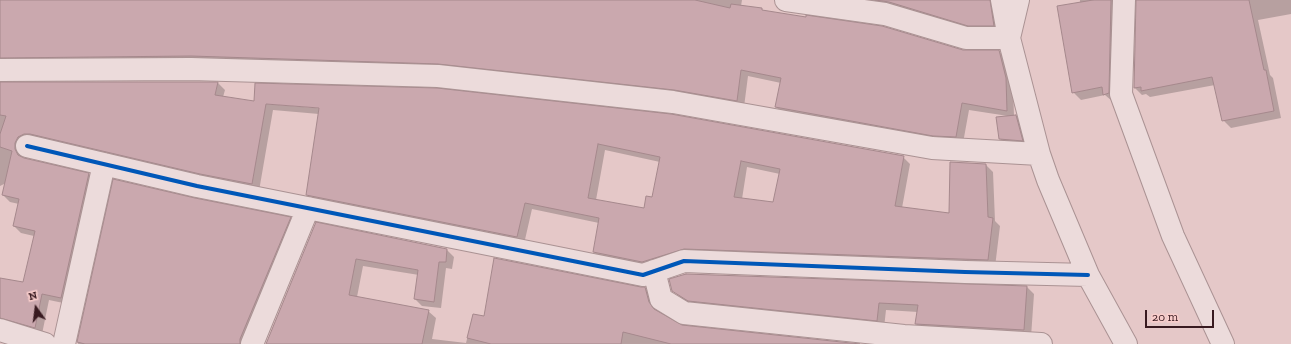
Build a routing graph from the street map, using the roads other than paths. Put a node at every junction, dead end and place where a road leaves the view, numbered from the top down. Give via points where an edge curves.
1 (786, 0) edge
2 (1002, 0) edge
3 (1018, 0) edge
4 (1124, 0) edge
5 (1009, 38) junction
6 (0, 70) edge
7 (26, 146) dead end
8 (1039, 154) junction
9 (104, 164) junction
10 (308, 208) junction
11 (654, 271) junction
12 (1088, 275) junction
13 (0, 330) edge
14 (45, 344) edge
15 (64, 344) edge
16 (252, 344) edge
17 (1041, 344) edge
18 (1126, 344) edge
19 (1223, 344) edge

1 - 5 street via 885,14 966,38
2 - 5 street
3 - 5 street
4 - 19 street via 1121,94 1173,236
5 - 8 street
6 - 8 street via 191,69 438,76 673,102 932,148
7 - 9 street
8 - 12 street
9 - 10 street
9 - 15 street
10 - 11 street via 644,275
10 - 16 street
11 - 12 street via 684,261
11 - 17 street via 661,299 684,313 904,336
12 - 18 street
13 - 14 street

